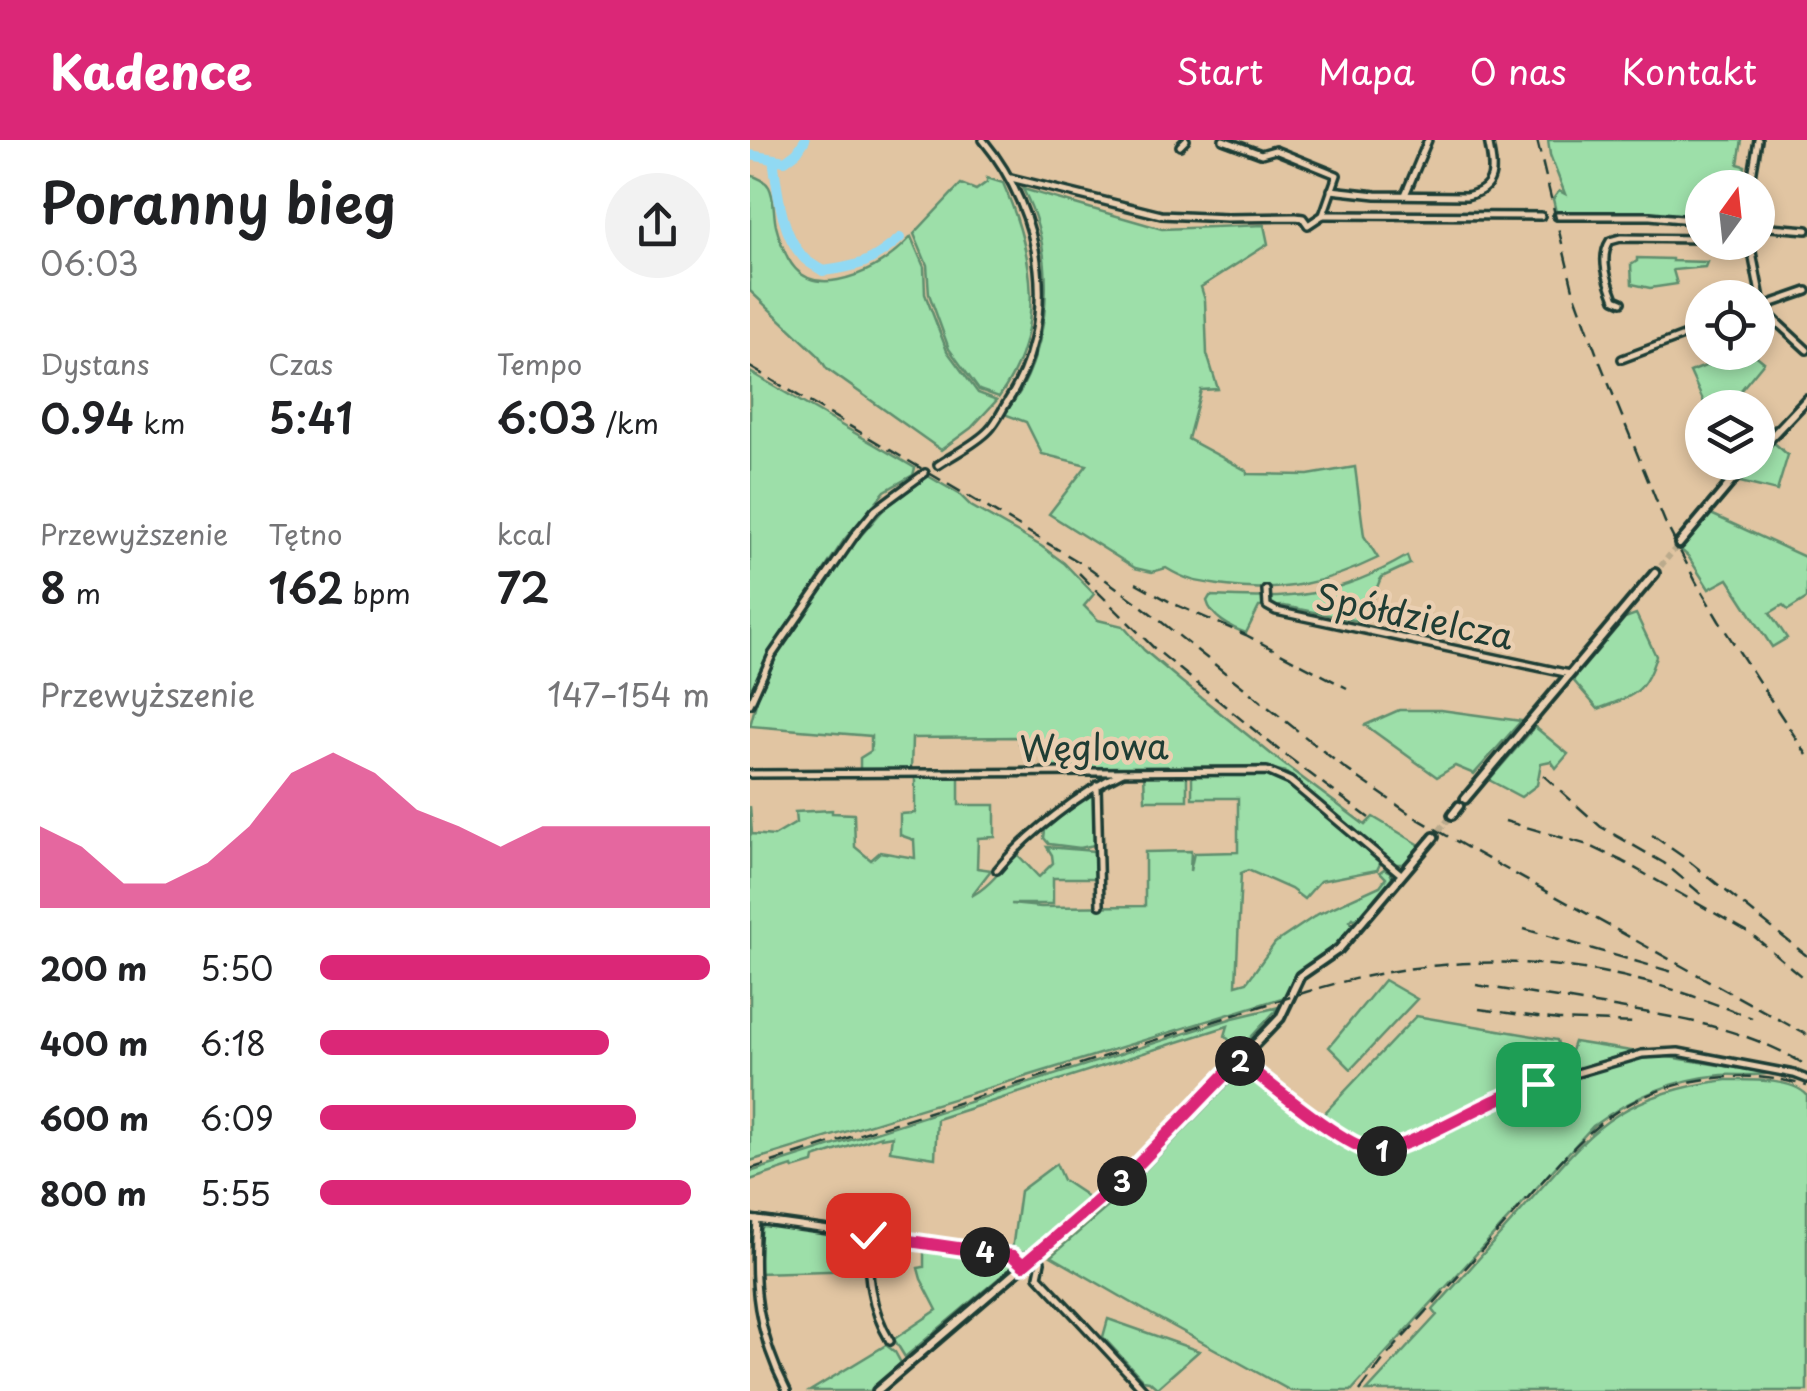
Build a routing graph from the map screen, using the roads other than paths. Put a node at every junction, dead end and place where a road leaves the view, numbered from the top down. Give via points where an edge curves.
1 (983, 140) edge
2 (1186, 140) edge
3 (1224, 140) edge
4 (1428, 140) edge
5 (1488, 140) edge
6 (1758, 140) edge
7 (1180, 146) dead end
8 (1753, 170) edge
9 (1011, 178) junction
10 (1331, 190) junction
11 (1405, 195) junction
12 (1322, 215) junction
13 (1541, 216) dead end
14 (1557, 216) dead end
15 (1685, 219) edge
16 (1775, 227) edge
17 (1807, 230) edge
18 (1685, 240) edge
19 (1807, 291) edge
20 (1622, 302) dead end
21 (1775, 303) edge
22 (1775, 321) edge
23 (1685, 335) edge
24 (1807, 350) edge
25 (1622, 359) dead end
26 (1807, 399) edge
27 (1775, 433) edge
28 (938, 465) dead end
29 (924, 473) dead end
30 (1733, 480) edge
31 (1679, 544) tunnel mouth
32 (1655, 573) tunnel mouth
33 (1266, 590) dead end
34 (1570, 674) junction
35 (750, 704) edge
36 (1126, 770) junction
37 (750, 774) edge
38 (1098, 785) junction
39 (1452, 814) tunnel mouth
40 (1434, 836) tunnel mouth
41 (996, 870) dead end
42 (1402, 875) junction
43 (1100, 905) dead end
44 (1239, 1060) junction
45 (1807, 1079) edge
46 (754, 1220) edge
47 (868, 1235) junction
48 (1036, 1255) junction
49 (1023, 1265) junction
50 (890, 1341) dead end
51 (788, 1391) edge
52 (877, 1391) edge
53 (1145, 1391) edge

1 - 9 street
2 - 7 street
3 - 10 street via 1261,154 1275,150 1337,175
4 - 11 street
5 - 11 street via 1494,168 1484,188 1466,196
6 - 8 street
9 - 12 street via 1161,215 1296,217 1308,224
9 - 28 street via 1040,266 1033,344 1020,385 990,430
10 - 11 street
10 - 12 street
12 - 13 street
14 - 15 street
16 - 17 street
18 - 20 street via 1610,241 1606,274
19 - 21 street
22 - 24 street
23 - 25 street
26 - 27 main road
29 - 35 street via 875,510 850,542 772,655
30 - 31 main road
32 - 34 main road
33 - 34 street, Spółdzielcza via 1267,606 1276,612
34 - 39 main road
36 - 37 street, Węglowa
36 - 38 street
36 - 42 street, Węglowa via 1274,772
38 - 41 street
38 - 43 street
40 - 42 main road
42 - 44 main road via 1339,949 1300,976 1280,1018
44 - 45 street via 1320,1122 1376,1152 1436,1132 1526,1088 1642,1054 1678,1052
44 - 48 main road via 1131,1172
46 - 47 street
46 - 51 street via 757,1306
47 - 49 street via 1013,1256
47 - 50 street via 870,1294
48 - 49 main road
48 - 53 street via 1038,1276
49 - 52 main road

